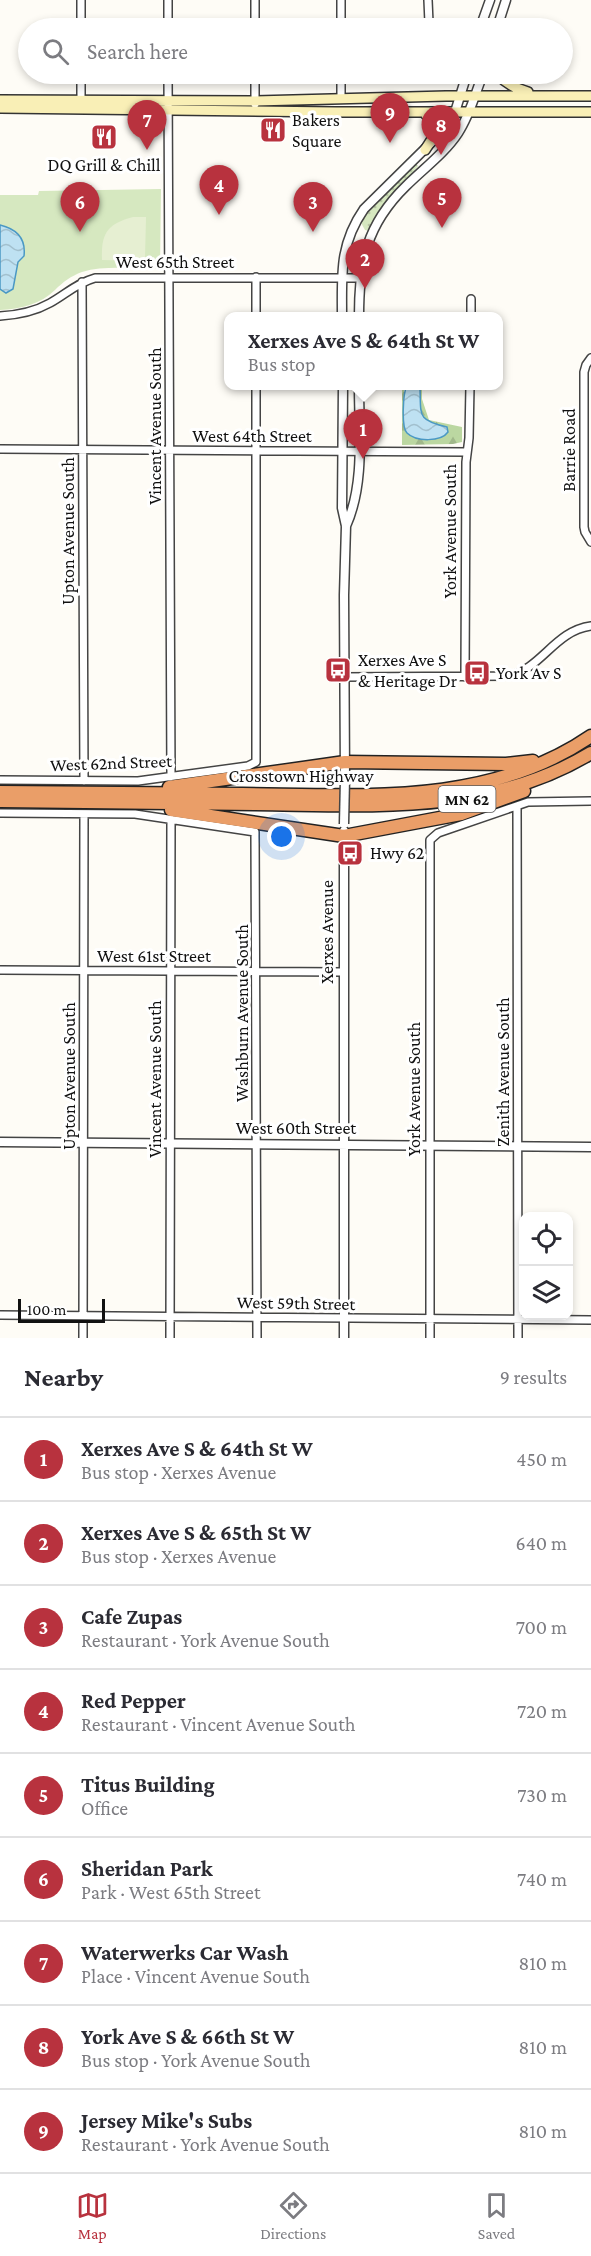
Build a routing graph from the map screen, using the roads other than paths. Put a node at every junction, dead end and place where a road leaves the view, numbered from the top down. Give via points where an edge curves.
1 (81, 0) edge
2 (168, 0) edge
3 (255, 0) edge
4 (341, 0) edge
5 (428, 0) edge
6 (490, 0) edge
7 (505, 3) edge
8 (81, 18) edge
9 (168, 18) edge
10 (255, 18) edge
11 (341, 18) edge
12 (429, 18) edge
13 (484, 18) edge
14 (500, 18) edge
15 (81, 84) edge
16 (168, 84) edge
17 (255, 84) edge
18 (341, 84) edge
19 (464, 84) edge
20 (480, 84) edge
21 (508, 84) edge
22 (460, 96) junction
23 (542, 96) junction
24 (591, 96) edge
25 (475, 97) junction
26 (341, 99) junction
27 (0, 100) edge
28 (81, 104) junction
29 (168, 105) junction
30 (255, 105) junction
31 (0, 108) edge
32 (291, 111) junction
33 (391, 112) junction
34 (455, 112) junction
35 (469, 112) junction
36 (591, 112) edge
37 (422, 153) junction
38 (169, 277) junction
39 (256, 277) junction
40 (342, 278) junction
41 (359, 278) junction
42 (82, 282) junction
43 (471, 299) dead end
44 (256, 312) edge
45 (342, 312) edge
46 (358, 312) edge
47 (471, 312) edge
48 (0, 316) edge
49 (591, 358) edge
50 (256, 390) edge
51 (343, 390) edge
52 (359, 390) edge
53 (470, 390) edge
54 (0, 449) edge
55 (82, 450) junction
56 (170, 450) junction
57 (256, 451) junction
58 (343, 451) junction
59 (359, 451) junction
60 (467, 452) junction
61 (346, 526) junction
62 (591, 542) edge
63 (591, 626) edge
64 (344, 677) junction
65 (465, 677) junction
66 (591, 736) edge
67 (586, 756) edge
68 (546, 760) junction
69 (345, 762) junction
70 (171, 777) junction
71 (0, 780) edge
72 (84, 781) junction
73 (0, 792) edge
74 (108, 798) junction
75 (0, 801) edge
76 (591, 801) edge
77 (517, 806) junction
78 (0, 813) edge
79 (84, 814) junction
80 (171, 819) junction
81 (344, 830) junction
82 (0, 970) edge
83 (84, 970) junction
84 (170, 971) junction
85 (257, 971) junction
86 (344, 972) junction
87 (0, 1142) edge
88 (84, 1143) junction
89 (170, 1143) junction
90 (258, 1144) junction
91 (344, 1145) junction
92 (430, 1146) junction
93 (518, 1146) junction
94 (591, 1147) edge
95 (0, 1315) edge
96 (83, 1316) junction
97 (170, 1317) junction
98 (257, 1317) junction
99 (344, 1318) junction
100 (430, 1319) junction
101 (518, 1319) junction
102 (591, 1320) edge
103 (83, 1338) edge
104 (170, 1338) edge
105 (257, 1338) edge
106 (344, 1338) edge
107 (430, 1338) edge
108 (518, 1338) edge

1 - 8 street
2 - 9 street
3 - 10 street
4 - 11 street
5 - 12 street
6 - 13 street
7 - 14 street
15 - 28 street
16 - 29 street, Vincent Avenue South
17 - 30 street
18 - 26 street
19 - 22 street
20 - 25 street
21 - 23 main road
22 - 25 main road
22 - 26 main road
22 - 34 street
23 - 24 main road
23 - 25 main road
25 - 35 street
26 - 30 main road
26 - 32 main road via 337,105 304,106
27 - 28 main road
28 - 29 main road
28 - 31 main road
29 - 30 main road
29 - 38 street, Vincent Avenue South
30 - 32 main road
32 - 33 main road
33 - 34 main road
33 - 37 main road via 436,118 438,132
34 - 35 main road
34 - 37 street via 448,126
35 - 36 main road
35 - 41 street via 452,141 385,210 363,255
37 - 40 street via 364,209 354,224 344,250
38 - 39 street, West 65th Street
38 - 42 street, West 65th Street via 109,276
38 - 56 street, Vincent Avenue South
39 - 40 street, West 65th Street
39 - 44 street
40 - 41 street, West 65th Street
40 - 45 street
41 - 46 street
42 - 48 street, West 65th Street via 36,310
42 - 55 street, Upton Avenue South
43 - 47 street
49 - 62 street, Barrie Road via 585,365 585,532
50 - 57 street
51 - 58 street, Xerxes Avenue
52 - 59 street, Xerxes Avenue
53 - 60 street, York Avenue South
54 - 55 street, West 64th Street
55 - 56 street, West 64th Street
55 - 72 street, Upton Avenue South
56 - 57 street, West 64th Street
56 - 70 street, Vincent Avenue South
57 - 58 street, West 64th Street
57 - 70 street, West 62nd Street via 256,762
58 - 59 street, West 64th Street
58 - 61 street, Xerxes Avenue via 342,508
59 - 60 street, West 64th Street
59 - 61 street, Xerxes Avenue via 353,510
60 - 65 street, York Avenue South
61 - 64 street, Xerxes Avenue
63 - 65 street via 562,637 516,675
64 - 65 street
64 - 69 street, Xerxes Avenue
66 - 68 highway, Crosstown Highway / MN 62
67 - 74 highway, Crosstown Highway / MN 62 via 502,791 432,804
67 - 81 highway via 531,788 461,814
68 - 69 highway via 506,764
68 - 74 highway, Crosstown Highway / MN 62 via 490,781 420,793
69 - 74 highway
69 - 81 street, Xerxes Avenue, bridge
70 - 72 street, West 62nd Street
71 - 72 street, West 62nd Street
73 - 74 highway, Crosstown Highway / MN 62
74 - 75 highway, Crosstown Highway / MN 62
74 - 81 highway
76 - 77 street via 542,801
77 - 92 street, York Avenue South via 438,833 430,840
77 - 93 street, Zenith Avenue South
78 - 79 street
79 - 80 street
79 - 83 street, Upton Avenue South
80 - 84 street, Vincent Avenue South
80 - 85 street, Washburn Avenue South via 255,832
81 - 86 street, Xerxes Avenue
82 - 83 street, West 61st Street
83 - 84 street, West 61st Street
83 - 88 street, Upton Avenue South
84 - 85 street, West 61st Street
84 - 89 street, Vincent Avenue South
85 - 86 street, West 61st Street
85 - 90 street, Washburn Avenue South
86 - 91 street, Xerxes Avenue
87 - 88 street, West 60th Street
88 - 89 street, West 60th Street
88 - 96 street, Upton Avenue South
89 - 90 street, West 60th Street
89 - 97 street, Vincent Avenue South
90 - 91 street, West 60th Street
90 - 98 street, Washburn Avenue South
91 - 92 street, West 60th Street
91 - 99 street, Xerxes Avenue
92 - 93 street, West 60th Street
92 - 100 street, York Avenue South
93 - 94 street, West 60th Street
93 - 101 street, Zenith Avenue South
95 - 96 street, West 59th Street
96 - 97 street, West 59th Street
96 - 103 street, Upton Avenue South
97 - 98 street, West 59th Street
97 - 104 street, Vincent Avenue South
98 - 99 street, West 59th Street
98 - 105 street, Washburn Avenue South
99 - 100 street, West 59th Street
99 - 106 street, Xerxes Avenue
100 - 101 street, West 59th Street
100 - 107 street, York Avenue South
101 - 102 street, West 59th Street
101 - 108 street, Zenith Avenue South

